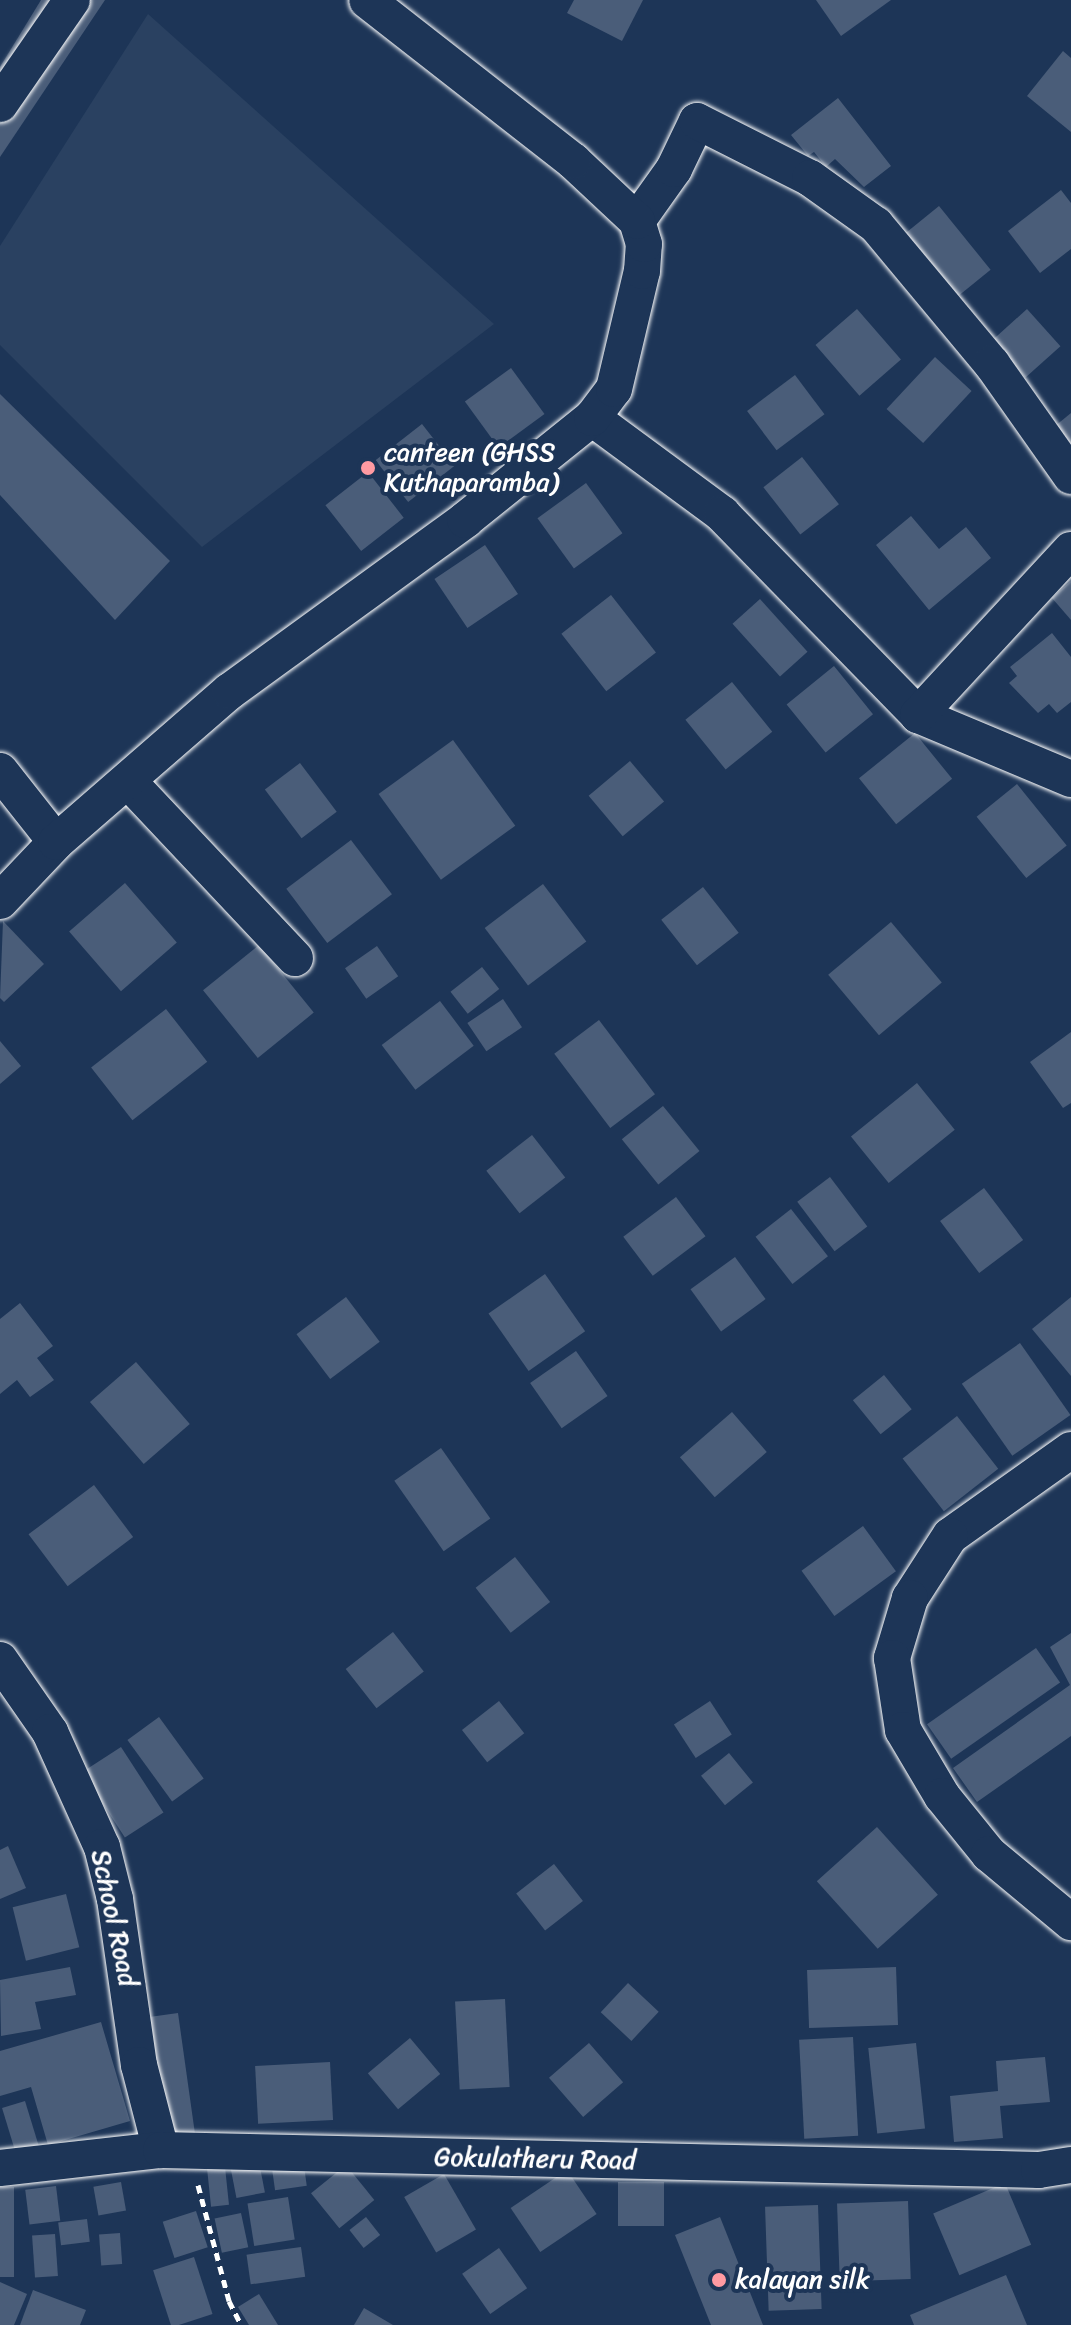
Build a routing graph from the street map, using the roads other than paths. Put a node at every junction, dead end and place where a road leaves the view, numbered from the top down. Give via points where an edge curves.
1 (72, 0) edge
2 (367, 0) edge
3 (0, 104) edge
4 (637, 221) junction
5 (592, 418) junction
6 (1071, 476) edge
7 (1071, 550) edge
8 (918, 715) junction
9 (0, 771) edge
10 (1071, 779) edge
11 (129, 782) junction
12 (56, 842) junction
13 (0, 901) edge
14 (295, 958) dead end
15 (1071, 1450) edge
16 (0, 1660) edge
17 (1071, 1922) edge
18 (161, 2150) junction
19 (1071, 2165) edge
20 (0, 2168) edge

1 - 3 street
2 - 4 street via 573,161
4 - 5 street via 644,244 642,271 624,358 614,389
4 - 6 street via 674,169 697,121 810,178 876,225 992,364
5 - 8 street via 722,514
5 - 11 street via 363,599 230,691
7 - 8 street
8 - 10 street
9 - 12 street
11 - 12 street
11 - 14 street
12 - 13 street
15 - 17 street via 950,1536 910,1598 892,1658 903,1730 942,1796 989,1854
16 - 18 street, School Road via 50,1732 102,1847 115,1899 139,2065
18 - 19 street, Gokulatheru Road via 1024,2170
18 - 20 street, Gokulatheru Road

